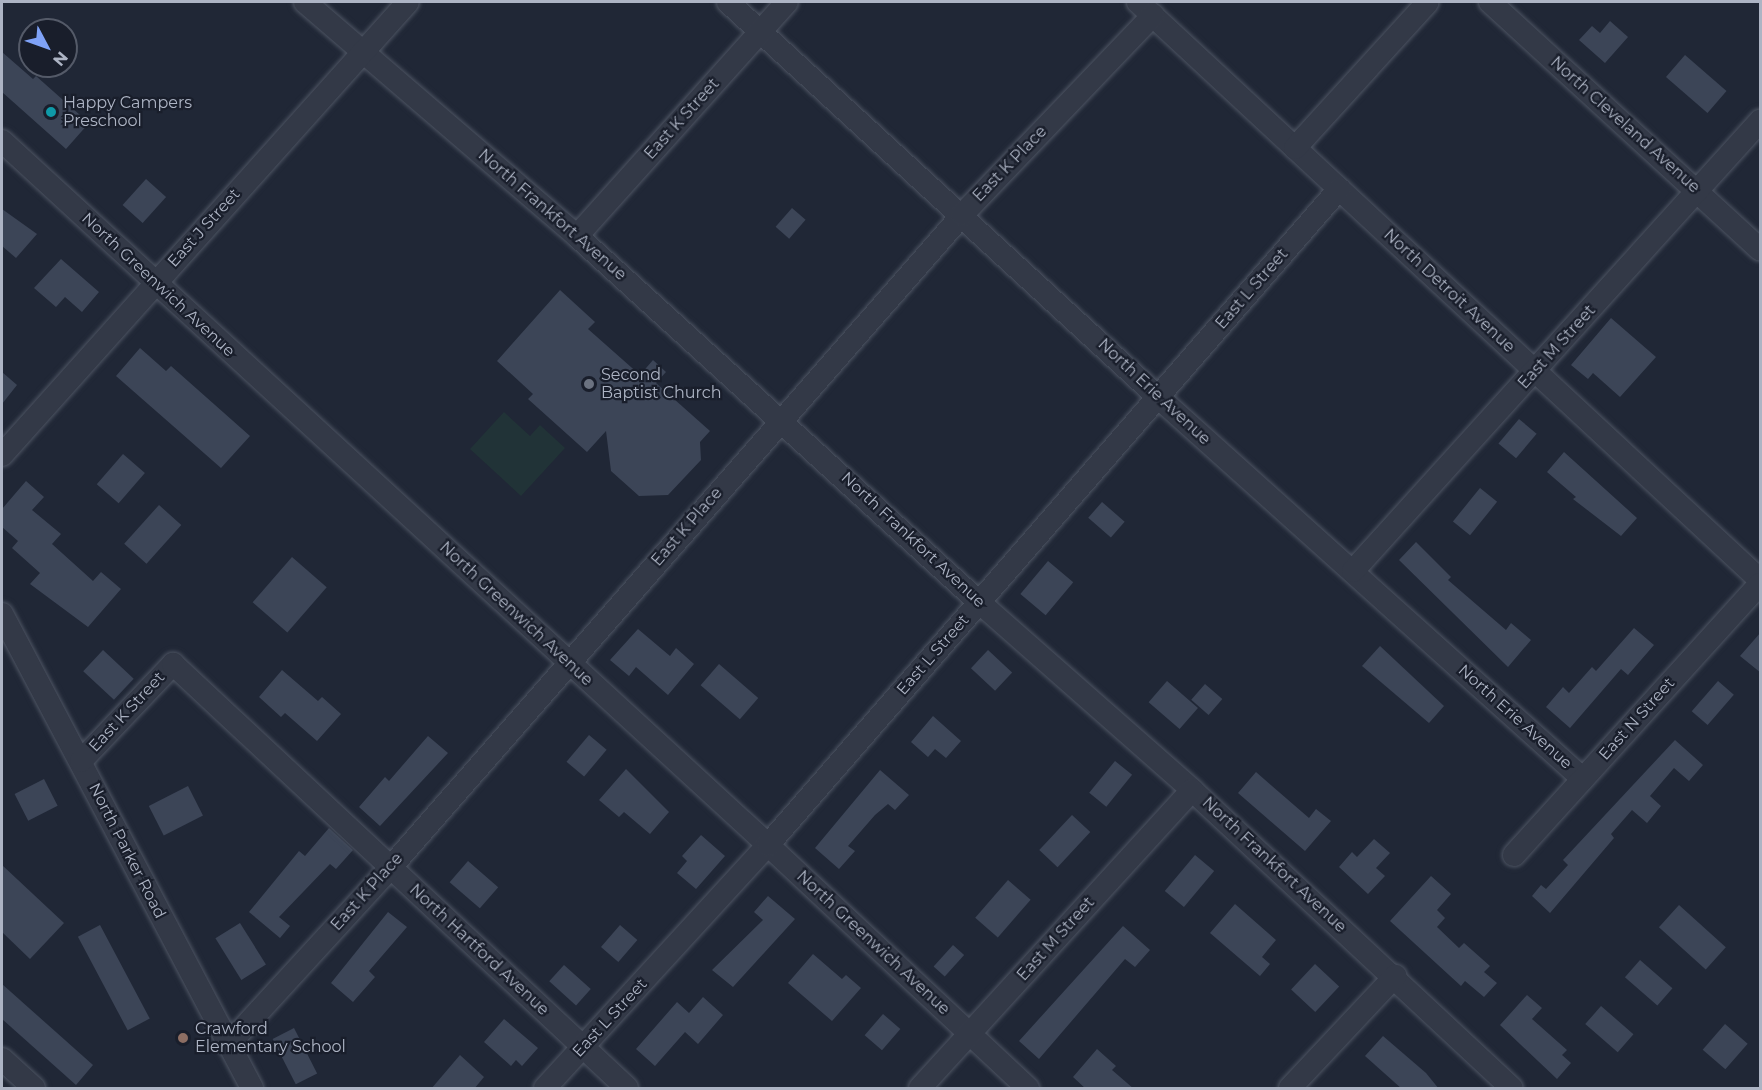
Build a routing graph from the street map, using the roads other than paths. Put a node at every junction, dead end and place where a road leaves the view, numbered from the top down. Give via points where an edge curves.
1 (305, 2) edge
2 (408, 2) edge
3 (728, 2) edge
4 (787, 2) edge
5 (1428, 2) edge
6 (1490, 2) edge
7 (1145, 8) edge
8 (760, 32) junction
9 (363, 51) junction
10 (1761, 121) edge
11 (2, 141) edge
12 (1295, 148) junction
13 (1339, 189) junction
14 (1698, 192) junction
15 (963, 214) junction
16 (577, 236) junction
17 (1761, 249) edge
18 (156, 282) junction
19 (1535, 371) junction
20 (1158, 397) junction
21 (781, 420) junction
22 (2, 455) edge
23 (1353, 572) junction
24 (1761, 582) edge
25 (979, 602) junction
26 (2, 614) edge
27 (568, 662) junction
28 (173, 664) joint
29 (81, 761) junction
30 (1583, 779) junction
31 (1192, 790) junction
32 (768, 845) junction
33 (1514, 855) dead end
34 (391, 867) junction
35 (1395, 976) junction
36 (970, 1035) junction
37 (228, 1045) junction
38 (583, 1048) junction
39 (2, 1059) edge
40 (34, 1089) edge
41 (252, 1089) edge
42 (545, 1089) edge
43 (627, 1089) edge
44 (920, 1089) edge
45 (1028, 1089) edge
46 (1290, 1089) edge
47 (1512, 1089) edge

1 - 9 street, North Frankfort Avenue
2 - 9 street, East J Street
3 - 8 street, North Erie Avenue
4 - 8 street, East K Street
5 - 12 street
6 - 14 street, North Cleveland Avenue
7 - 12 street, North Detroit Avenue
7 - 15 street, East K Place
8 - 15 street, North Erie Avenue
8 - 16 street, East K Street
9 - 16 street, North Frankfort Avenue
9 - 18 street, East J Street
10 - 14 street, East M Street
11 - 18 street, North Greenwich Avenue
12 - 13 street, North Detroit Avenue
13 - 19 street, North Detroit Avenue
13 - 20 street, East L Street
14 - 17 street, North Cleveland Avenue
14 - 19 street, East M Street
15 - 20 street, North Erie Avenue
15 - 21 street, East K Place
16 - 21 street, North Frankfort Avenue
18 - 22 street, East J Street
18 - 27 street, North Greenwich Avenue
19 - 23 street, East M Street
19 - 24 street, North Detroit Avenue
20 - 23 street, North Erie Avenue
20 - 25 street, East L Street
21 - 25 street, North Frankfort Avenue
21 - 27 street, East K Place
23 - 30 street, North Erie Avenue
24 - 30 street, East N Street
25 - 31 street, North Frankfort Avenue
25 - 32 street, East L Street
26 - 29 street, North Parker Road
27 - 32 street, North Greenwich Avenue
27 - 34 street, East K Place
28 - 29 street, East K Street
28 - 34 street, North Hartford Avenue
29 - 37 street, North Parker Road
30 - 33 street, East N Street
31 - 35 street, North Frankfort Avenue
31 - 36 street, East M Street
32 - 36 street, North Greenwich Avenue
32 - 38 street, East L Street
34 - 37 street, East K Place
34 - 38 street, North Hartford Avenue
35 - 46 street
35 - 47 street, North Frankfort Avenue
36 - 44 street, East M Street
36 - 45 street, North Greenwich Avenue
37 - 41 street, North Parker Road
38 - 42 street, East L Street
38 - 43 street, North Hartford Avenue
39 - 40 street

